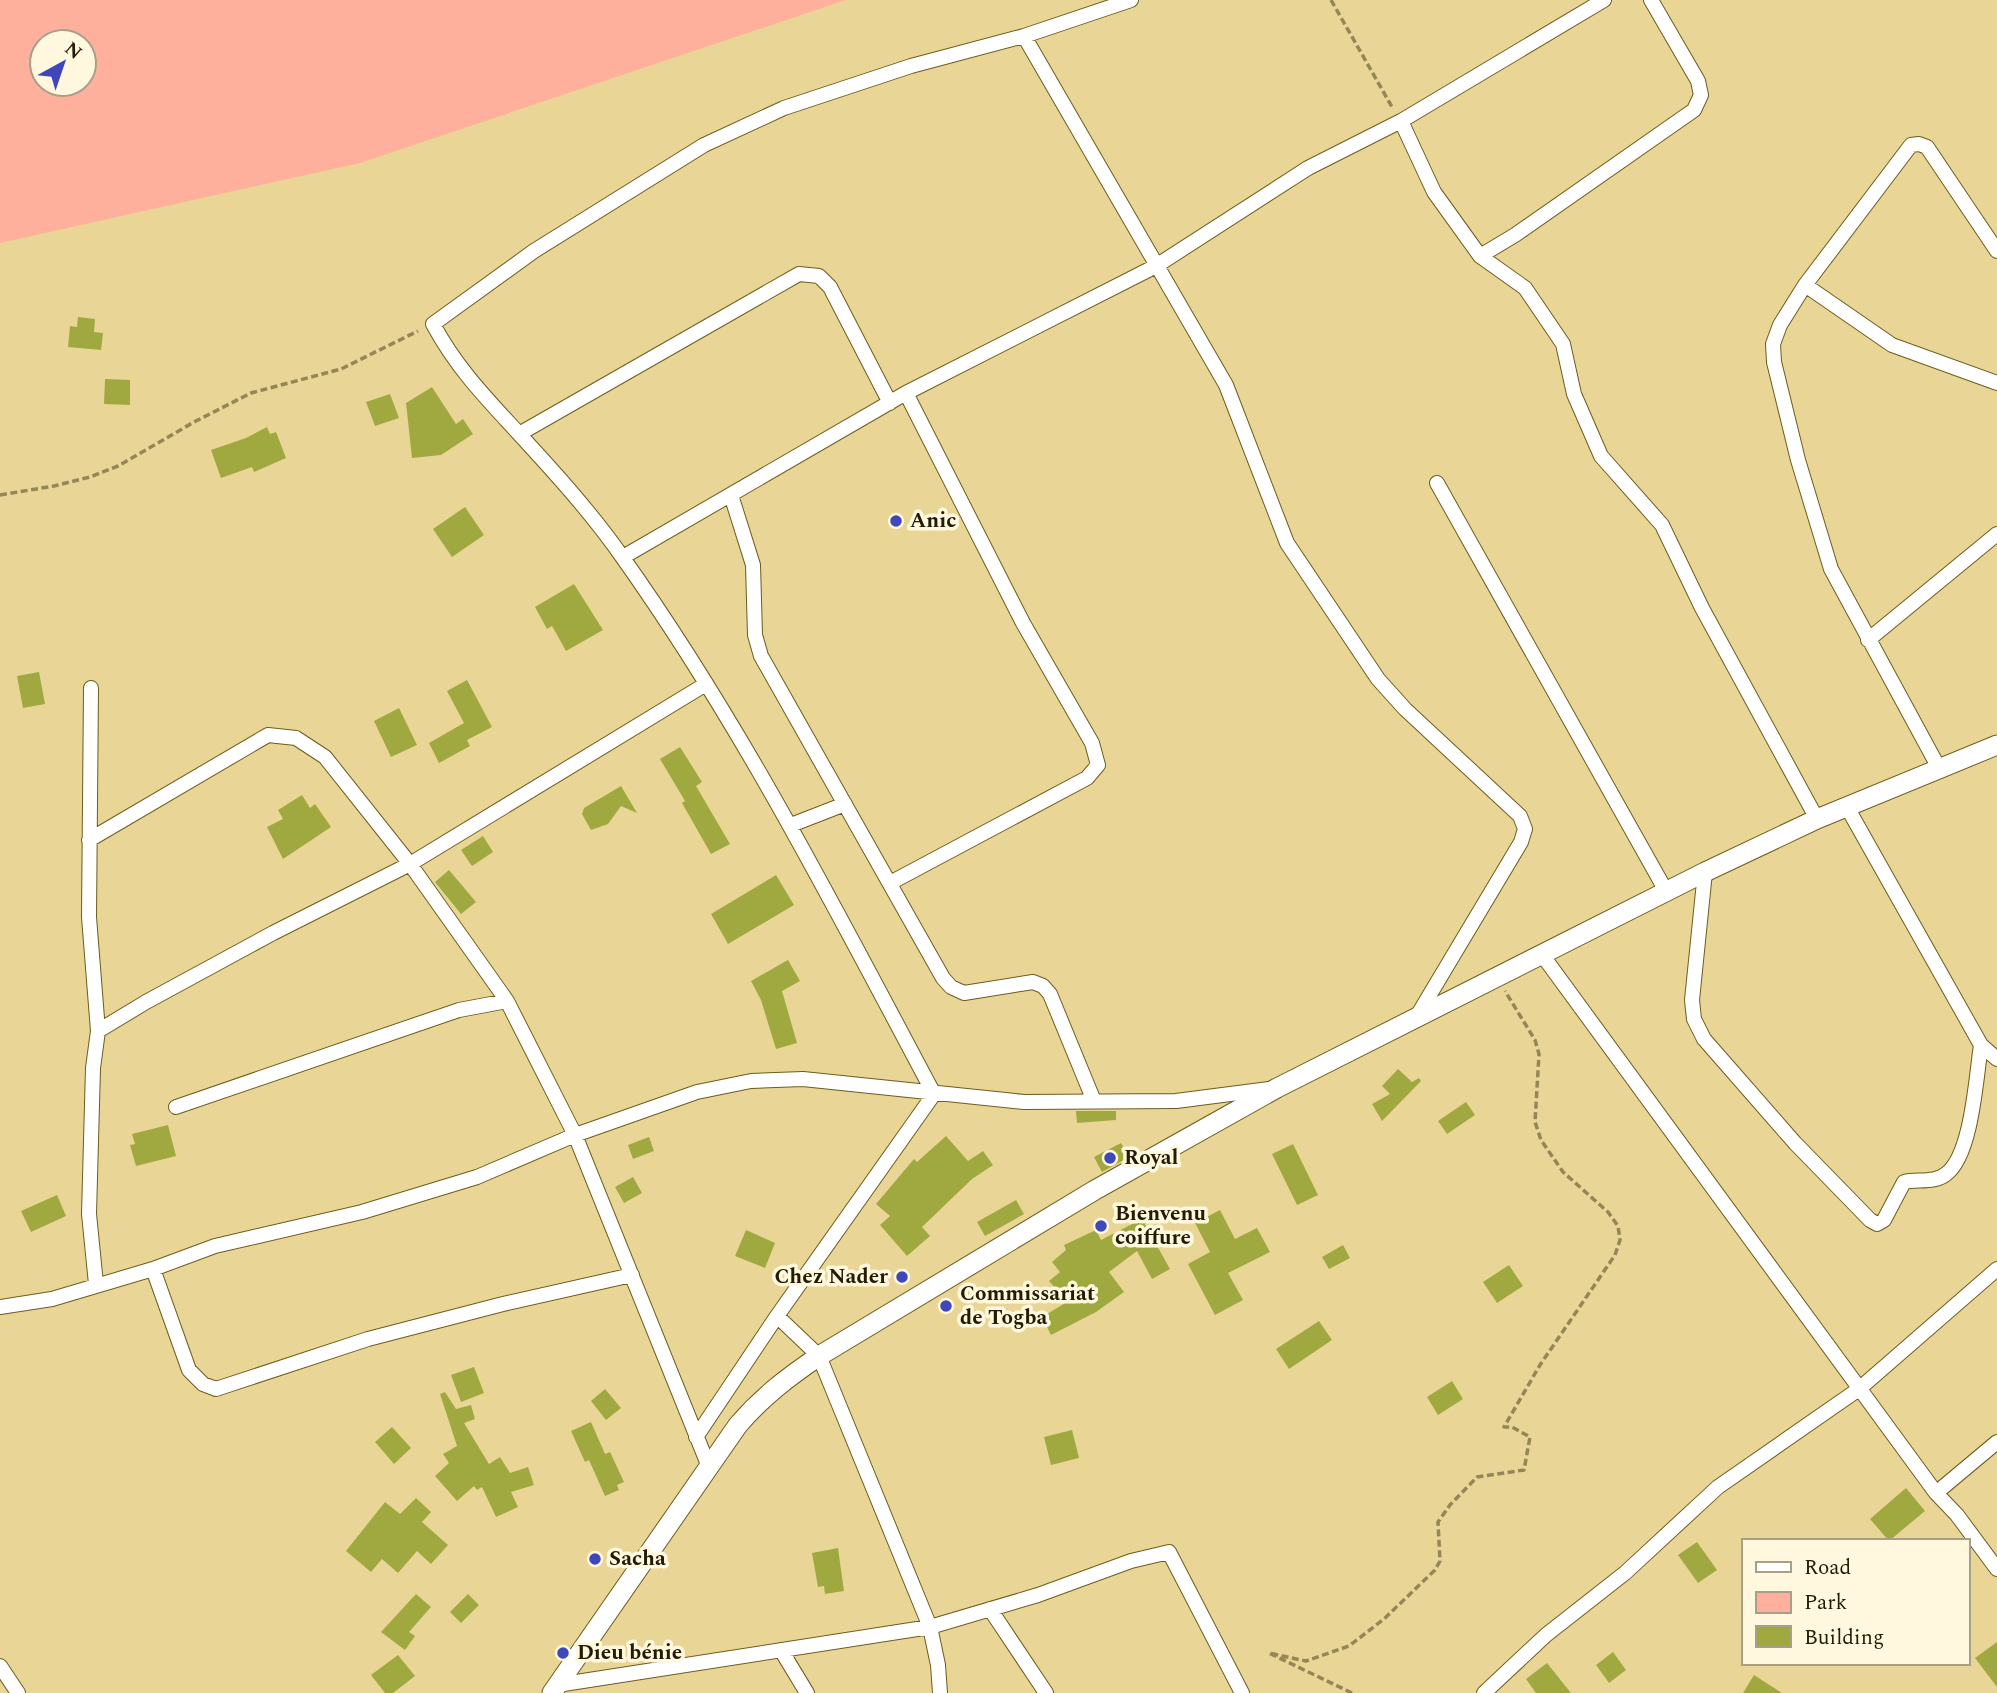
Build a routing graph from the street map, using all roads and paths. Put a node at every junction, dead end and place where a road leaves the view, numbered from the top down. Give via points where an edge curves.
1 (1131, 0) edge
2 (1331, 0) edge
3 (1604, 0) edge
4 (1651, 0) edge
5 (1024, 36) junction
6 (1401, 121) junction
7 (1997, 251) edge
8 (1480, 256) junction
9 (1156, 266) junction
10 (1805, 285) junction
11 (433, 324) junction
12 (1997, 383) edge
13 (906, 393) junction
14 (890, 403) junction
15 (519, 434) junction
16 (1437, 483) dead end
17 (0, 495) edge
18 (732, 495) junction
19 (1997, 534) edge
20 (623, 557) junction
21 (1868, 640) junction
22 (706, 684) junction
23 (91, 688) dead end
24 (1997, 745) edge
25 (1940, 769) junction
26 (845, 804) junction
27 (1847, 807) junction
28 (1817, 819) junction
29 (791, 825) junction
30 (89, 839) junction
31 (410, 864) junction
32 (1705, 872) junction
33 (890, 883) junction
34 (1666, 891) junction
35 (1543, 956) junction
36 (1496, 978) junction
37 (508, 1000) junction
38 (1417, 1017) junction
39 (98, 1031) junction
40 (1981, 1045) junction
41 (1997, 1059) edge
42 (1277, 1088) junction
43 (934, 1094) junction
44 (1094, 1101) junction
45 (176, 1107) dead end
46 (575, 1135) junction
47 (153, 1269) junction
48 (1997, 1269) edge
49 (632, 1275) junction
50 (96, 1284) junction
51 (0, 1307) edge
52 (777, 1317) junction
53 (819, 1356) junction
54 (1859, 1389) junction
55 (696, 1437) junction
56 (1997, 1442) edge
57 (709, 1467) junction
58 (1936, 1493) junction
59 (1997, 1569) edge
60 (990, 1609) junction
61 (930, 1627) junction
62 (781, 1650) junction
63 (0, 1666) edge
64 (554, 1689) edge
65 (18, 1693) edge
66 (807, 1693) edge
67 (940, 1693) edge
68 (1046, 1693) edge
69 (1242, 1693) edge
70 (1352, 1693) edge
71 (1484, 1693) edge

1 - 5 street
2 - 6 path
3 - 6 street
4 - 8 street via 1698,81 1701,94 1693,110
5 - 9 street
5 - 11 street via 911,66 784,108 704,145 534,251
6 - 8 street via 1434,192
6 - 9 street via 1308,167
7 - 10 street via 1927,147 1911,145
8 - 28 street via 1525,288 1563,344 1574,394 1601,456 1662,525
9 - 13 street
9 - 38 street via 1226,385 1287,543 1378,679 1520,816 1525,829
10 - 12 street via 1892,345
10 - 21 street via 1780,325 1773,344 1774,362 1831,569
11 - 15 street via 480,393
11 - 17 path via 341,369 251,393 118,466 54,486
13 - 14 street
13 - 33 street via 1023,623 1092,743 1098,765 1087,778
14 - 15 street via 830,287 819,275 799,274
14 - 18 street
15 - 20 street
16 - 34 street
18 - 20 street
18 - 26 street via 753,565 755,635 761,656
19 - 21 street
20 - 22 street
21 - 25 street
22 - 29 street
22 - 31 street
23 - 30 street
24 - 25 street
25 - 27 street
26 - 29 street
26 - 33 street
27 - 28 street
27 - 40 street
28 - 32 street
29 - 43 street
30 - 31 street via 268,735 296,738 325,757
30 - 39 street via 89,917
31 - 37 street
31 - 39 street via 273,933
32 - 34 street
32 - 40 street via 1694,1019 1704,1039 1795,1143 1870,1220 1877,1224 1884,1220 1904,1182 1937,1179 1957,1162 1969,1130
33 - 44 street via 951,987 964,993 1032,982 1051,993
34 - 35 street
35 - 36 street
35 - 54 street
36 - 38 street
36 - 70 path via 1539,1054 1535,1122 1541,1140 1563,1172 1608,1212 1618,1226 1620,1240 1615,1255 1504,1427 1530,1437 1524,1470 1478,1477 1450,1505 1438,1522 1440,1561 1435,1570 1349,1646 1306,1661 1269,1653
37 - 45 street via 459,1010
37 - 46 street
38 - 42 street
39 - 50 street via 89,1164
40 - 41 street
42 - 44 street via 1176,1101
42 - 53 street
43 - 44 street via 1024,1102
43 - 46 street via 803,1079 751,1081 697,1092
43 - 52 street
46 - 47 street via 477,1177 362,1212 215,1246
46 - 49 street
47 - 49 street via 189,1370 216,1389 368,1339
47 - 50 street
48 - 54 street
49 - 55 street
50 - 51 street via 52,1299
52 - 53 street
52 - 55 street
53 - 57 street via 756,1403
53 - 61 street
54 - 58 street
54 - 71 street via 1718,1487
55 - 57 street
56 - 58 street
57 - 64 street
58 - 59 street
60 - 61 street
60 - 68 street
60 - 69 street via 1169,1552
61 - 62 street
61 - 67 street
62 - 64 street
62 - 66 street
63 - 65 street

